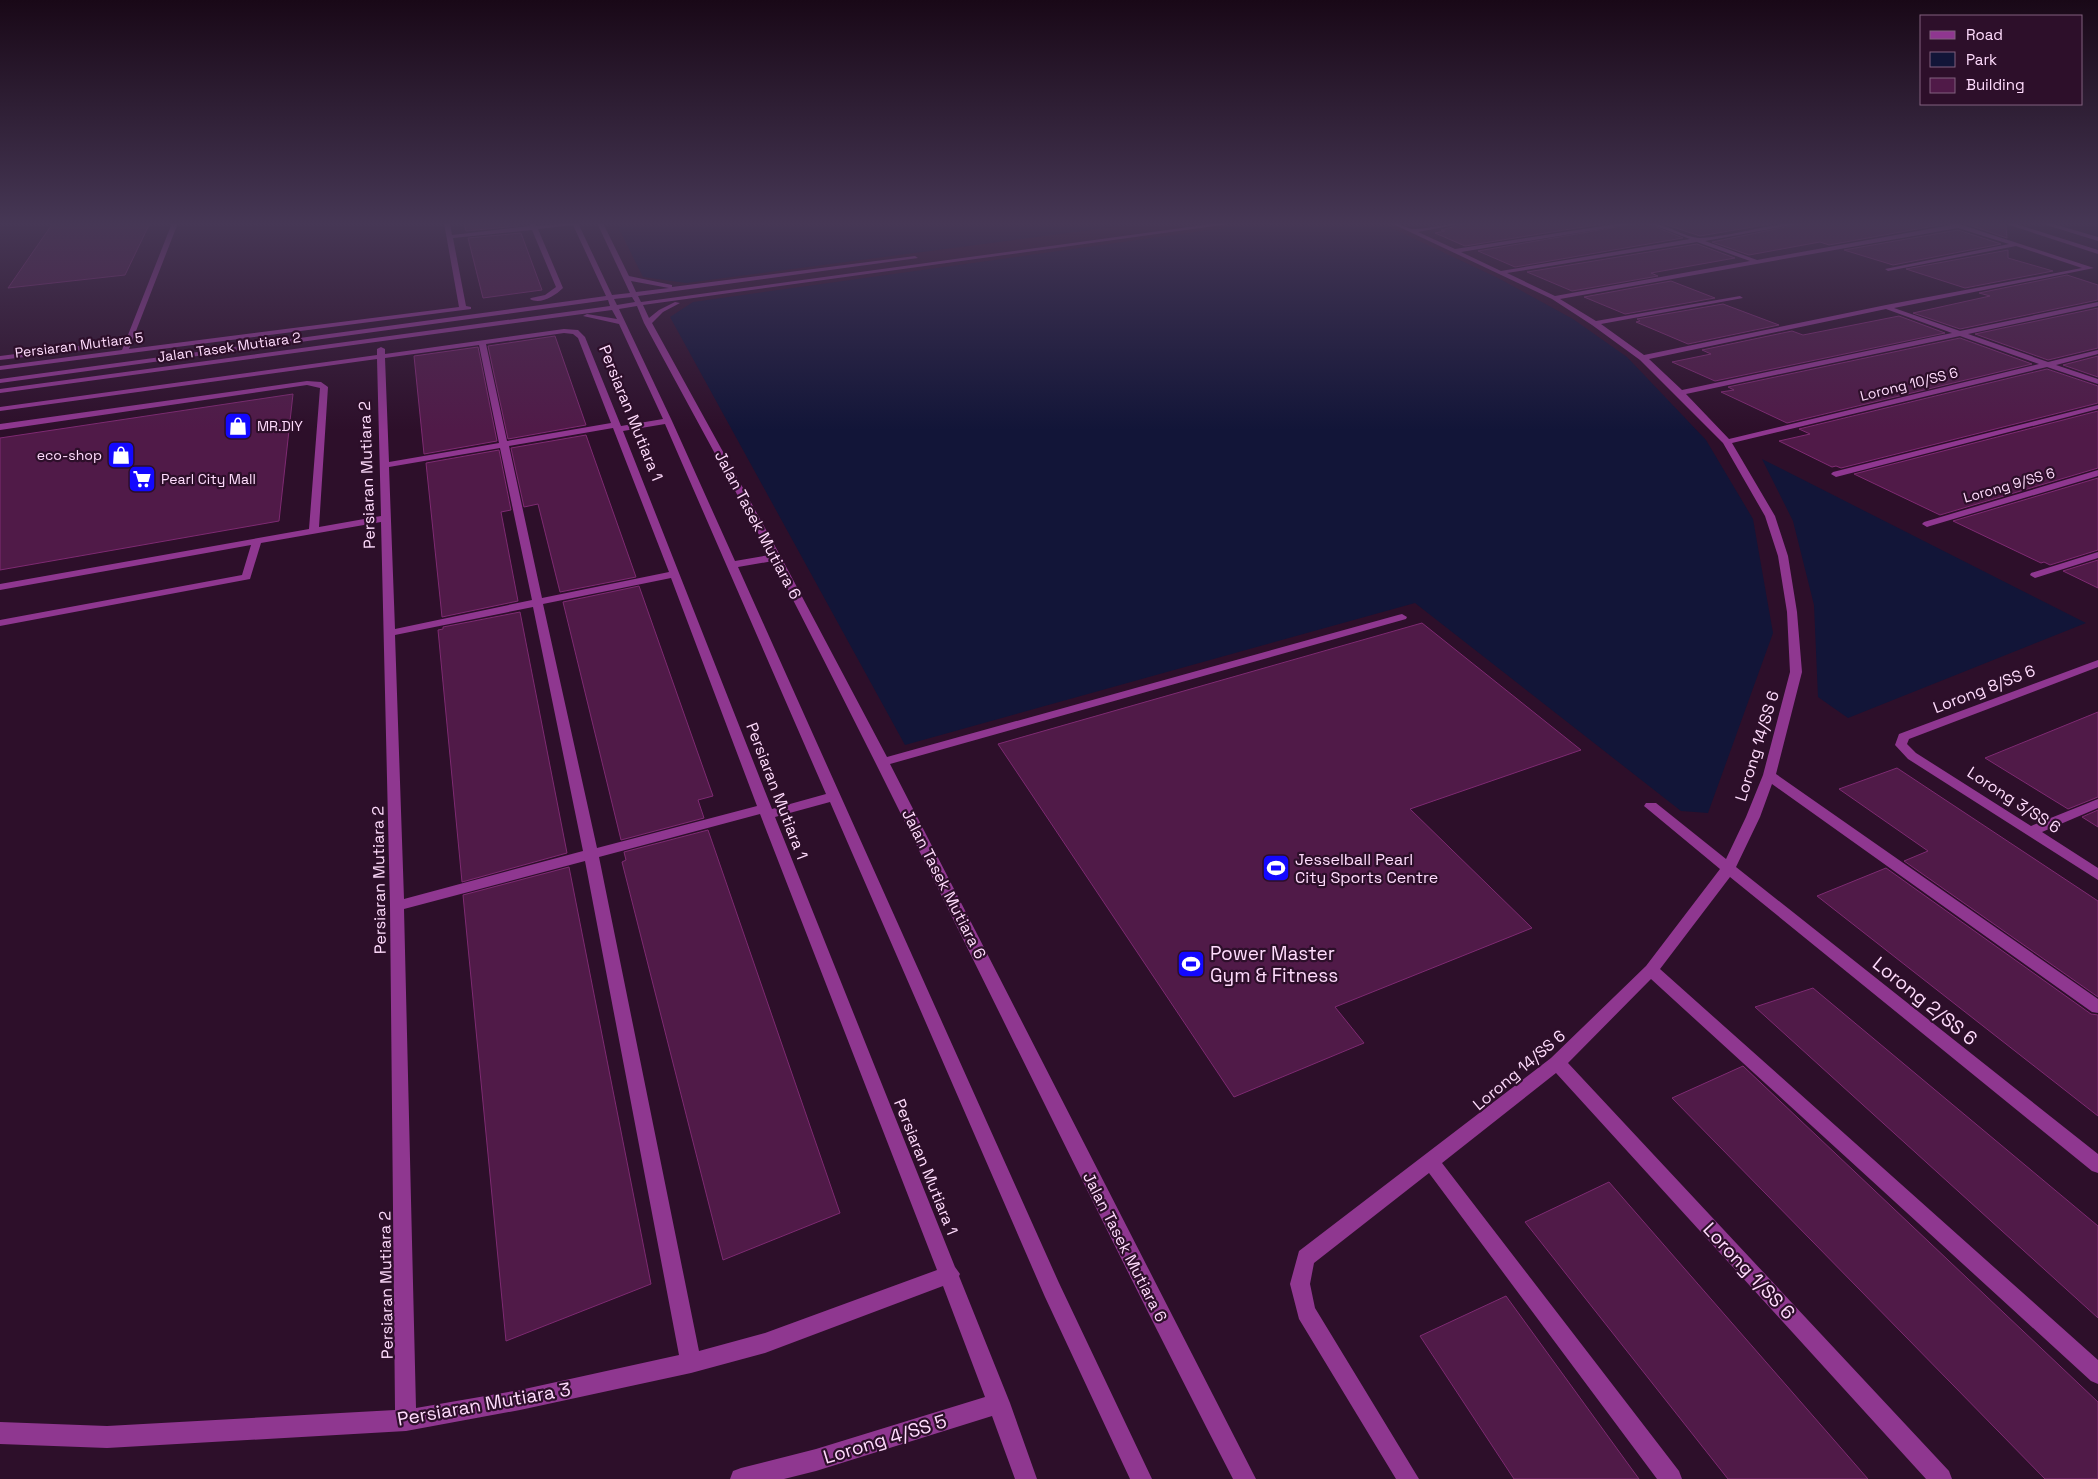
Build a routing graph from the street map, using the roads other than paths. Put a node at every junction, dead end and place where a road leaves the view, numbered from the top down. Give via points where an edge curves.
1 (148, 292) edge
2 (460, 292) edge
3 (554, 292) edge
4 (589, 292) edge
5 (608, 292) edge
6 (634, 292) edge
7 (669, 292) edge
8 (731, 292) edge
9 (1542, 292) edge
10 (1587, 292) edge
11 (1968, 292) edge
12 (611, 297) junction
13 (688, 298) junction
14 (1554, 298) junction
15 (1740, 298) dead end
16 (637, 299) junction
17 (2098, 304) edge
18 (551, 305) junction
19 (1886, 307) junction
20 (614, 308) junction
21 (463, 309) junction
22 (570, 314) junction
23 (622, 322) junction
24 (648, 323) junction
25 (1595, 323) junction
26 (1961, 334) junction
27 (223, 339) junction
28 (380, 339) junction
29 (128, 342) junction
30 (482, 342) junction
31 (222, 351) junction
32 (125, 352) junction
33 (2098, 352) edge
34 (381, 355) junction
35 (0, 358) edge
36 (1643, 358) junction
37 (2047, 364) junction
38 (0, 368) edge
39 (0, 382) edge
40 (2098, 382) edge
41 (0, 391) edge
42 (1680, 393) junction
43 (2098, 407) edge
44 (0, 409) edge
45 (668, 420) junction
46 (0, 427) edge
47 (618, 427) junction
48 (1727, 442) junction
49 (503, 444) junction
50 (384, 465) junction
51 (2098, 473) edge
52 (1836, 474) dead end
53 (386, 518) junction
54 (1927, 524) dead end
55 (314, 530) junction
56 (257, 541) junction
57 (2098, 554) edge
58 (776, 557) junction
59 (730, 565) junction
60 (674, 574) junction
61 (2035, 575) dead end
62 (0, 587) edge
63 (538, 602) junction
64 (1402, 617) dead end
65 (0, 623) edge
66 (389, 633) junction
67 (2098, 663) edge
68 (1912, 756) joint
69 (883, 762) junction
70 (1769, 775) junction
71 (833, 796) junction
72 (2098, 802) edge
73 (1651, 806) dead end
74 (766, 811) junction
75 (2030, 832) junction
76 (591, 854) junction
77 (1728, 869) junction
78 (2098, 875) edge
79 (397, 906) junction
80 (1651, 970) junction
81 (2098, 1007) edge
82 (1556, 1063) junction
83 (1431, 1162) junction
84 (2098, 1165) edge
85 (950, 1274) junction
86 (691, 1363) junction
87 (2098, 1374) edge
88 (999, 1404) junction
89 (406, 1420) junction
90 (0, 1433) edge
91 (741, 1479) edge
92 (1026, 1479) edge
93 (1141, 1479) edge
94 (1245, 1479) edge
95 (1408, 1479) edge
96 (1671, 1479) edge
97 (1941, 1479) edge

1 - 29 street
2 - 21 street
3 - 21 street, Persiaran Mutiara 5 via 547,297
4 - 18 street
5 - 12 street
6 - 16 street, Jalan Tasek Mutiara 6
7 - 16 street
8 - 13 street
9 - 14 street, Lorong 14/SS 6
10 - 14 street
11 - 19 street
12 - 16 street, Jalan Tasek Mutiara 2
12 - 18 street, Jalan Tasek Mutiara 2
12 - 20 street
13 - 16 street
13 - 24 street via 668,307
14 - 25 street, Lorong 14/SS 6
15 - 25 street
16 - 20 street, Jalan Tasek Mutiara 2
16 - 24 street, Jalan Tasek Mutiara 6
17 - 26 street
18 - 31 street, Jalan Tasek Mutiara 2
19 - 26 street
19 - 36 street
20 - 22 street, Jalan Tasek Mutiara 2
20 - 23 street
21 - 27 street, Persiaran Mutiara 5
22 - 23 street
22 - 28 street, Jalan Tasek Mutiara 2
23 - 45 street
24 - 58 street, Jalan Tasek Mutiara 6
25 - 36 street, Lorong 14/SS 6
26 - 37 street
26 - 42 street
27 - 31 street
27 - 32 street, Persiaran Mutiara 5
28 - 34 street, Persiaran Mutiara 2
28 - 41 street, Jalan Tasek Mutiara 2
29 - 32 street
29 - 35 street
30 - 34 street
30 - 47 street, Persiaran Mutiara 1 via 574,332 581,337
30 - 49 street
31 - 39 street, Jalan Tasek Mutiara 2
32 - 38 street, Persiaran Mutiara 5
33 - 37 street, Lorong 10/SS 6
34 - 44 street
34 - 50 street, Persiaran Mutiara 2
36 - 42 street, Lorong 14/SS 6
37 - 40 street
37 - 48 street, Lorong 10/SS 6
42 - 48 street, Lorong 14/SS 6
43 - 52 street
45 - 47 street
45 - 59 street
46 - 55 street via 318,384 324,387
47 - 49 street
47 - 60 street, Persiaran Mutiara 1
48 - 70 street, Lorong 14/SS 6 via 1770,516 1783,556 1792,612 1796,672
49 - 50 street
49 - 63 street
50 - 53 street, Persiaran Mutiara 2
51 - 54 street, Lorong 9/SS 6
53 - 55 street
53 - 66 street, Persiaran Mutiara 2
55 - 56 street
56 - 62 street
56 - 65 street via 246,577
57 - 61 street
58 - 59 street
58 - 69 street, Jalan Tasek Mutiara 6
59 - 71 street
60 - 63 street
60 - 74 street, Persiaran Mutiara 1
63 - 66 street
63 - 76 street
64 - 69 street
66 - 79 street, Persiaran Mutiara 2
67 - 68 street, Lorong 8/SS 6 via 1903,738 1902,745
68 - 75 street, Lorong 3/SS 6
69 - 94 street, Jalan Tasek Mutiara 6 via 1172,1341
70 - 77 street, Lorong 14/SS 6
70 - 81 street
71 - 74 street
71 - 93 street via 1060,1308
72 - 75 street
73 - 77 street, Lorong 2/SS 6
74 - 76 street
74 - 85 street, Persiaran Mutiara 1
75 - 78 street, Lorong 3/SS 6
76 - 79 street
76 - 86 street
77 - 80 street, Lorong 14/SS 6
77 - 84 street, Lorong 2/SS 6
79 - 89 street, Persiaran Mutiara 2
80 - 82 street, Lorong 14/SS 6
80 - 87 street
82 - 83 street, Lorong 14/SS 6
82 - 97 street, Lorong 1/SS 6
83 - 95 street, Lorong 14/SS 6 via 1306,1258 1300,1284 1306,1312
83 - 96 street
85 - 86 street, Persiaran Mutiara 3 via 765,1343
85 - 88 street, Persiaran Mutiara 1
86 - 89 street, Persiaran Mutiara 3 via 520,1400
88 - 91 street, Lorong 4/SS 5 via 816,1460
88 - 92 street, Persiaran Mutiara 1
89 - 90 street, Persiaran Mutiara 3 via 107,1437

